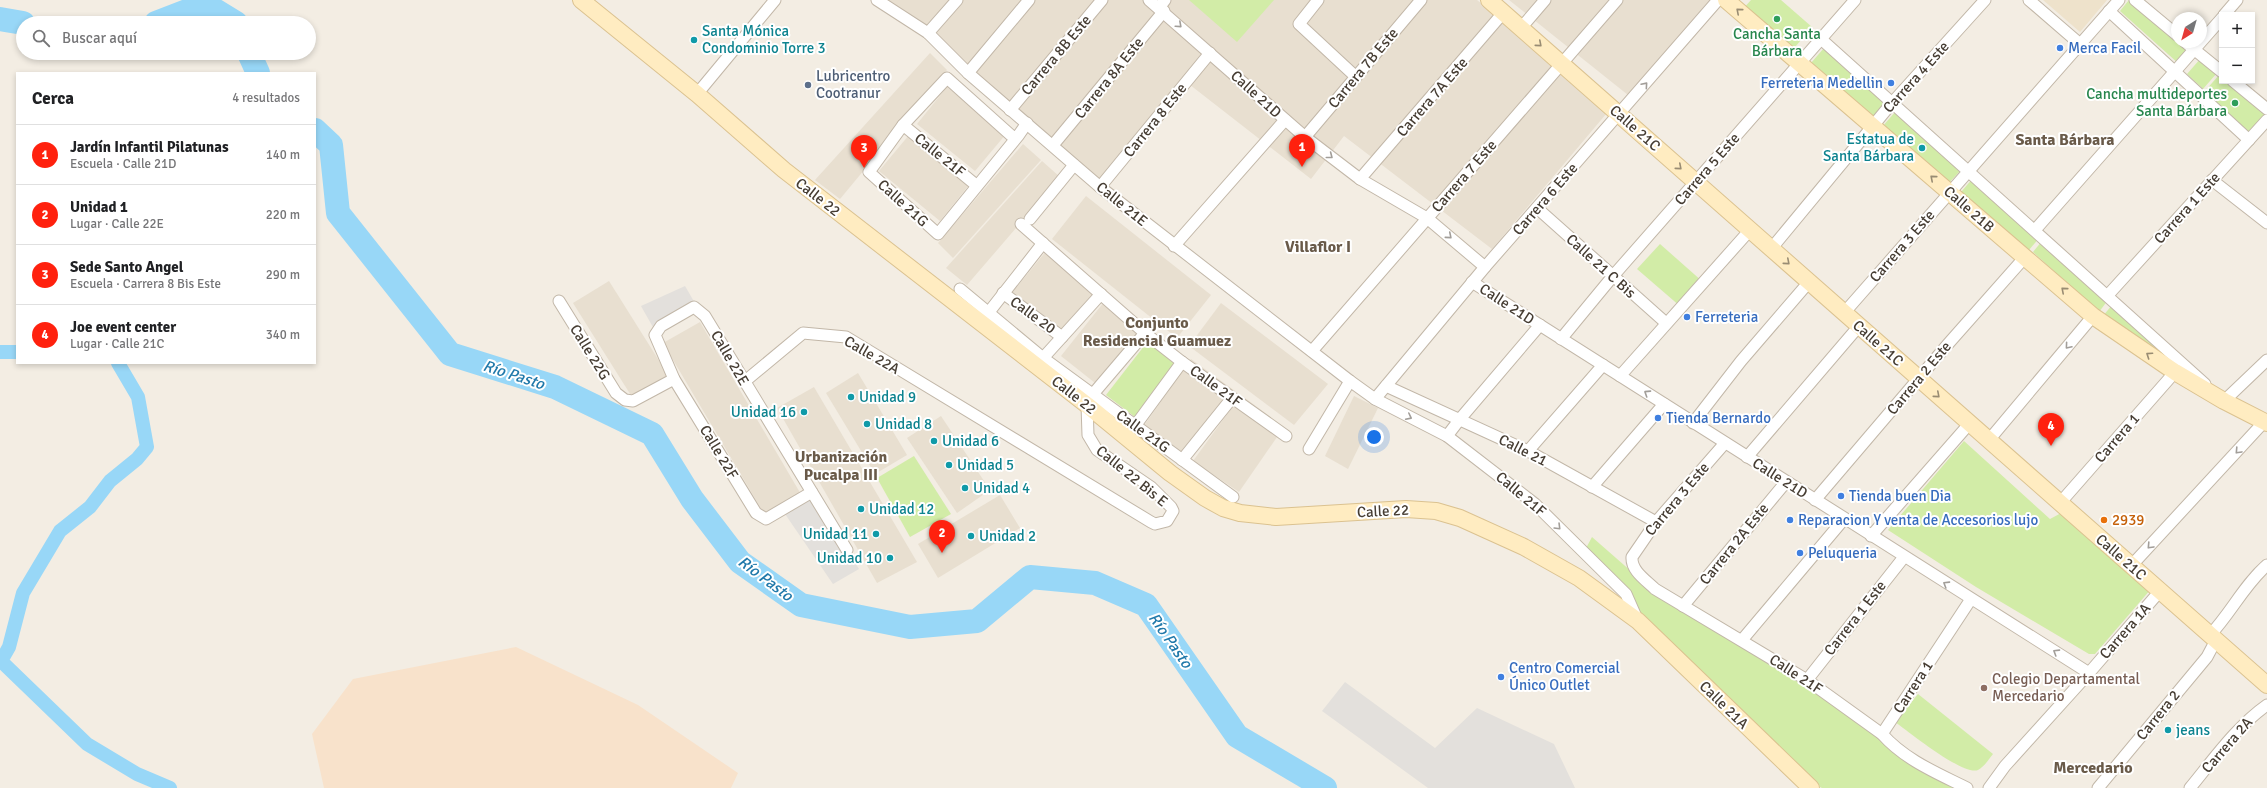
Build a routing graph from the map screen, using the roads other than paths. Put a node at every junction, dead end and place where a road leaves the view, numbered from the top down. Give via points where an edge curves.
1 (581, 0) edge
2 (775, 0) edge
3 (957, 0) edge
4 (1029, 0) edge
5 (1102, 0) edge
6 (1149, 0) edge
7 (1318, 0) edge
8 (1421, 0) edge
9 (1489, 0) edge
10 (1545, 0) edge
11 (1616, 0) edge
12 (1718, 0) edge
13 (1726, 0) edge
14 (1855, 0) edge
15 (1985, 0) edge
16 (2029, 0) edge
17 (2119, 0) edge
18 (2135, 0) edge
19 (2237, 0) edge
20 (884, 1) edge
21 (1163, 6) edge
22 (2109, 11) junction
23 (2227, 12) edge
24 (1504, 13) junction
25 (2219, 21) edge
26 (1521, 28) junction
27 (2171, 30) edge
28 (928, 33) junction
29 (1821, 40) junction
30 (2080, 44) junction
31 (2192, 48) edge
32 (2194, 50) junction
33 (1210, 53) junction
34 (1800, 63) junction
35 (1562, 64) junction
36 (2219, 70) edge
37 (2176, 71) junction
38 (968, 73) junction
39 (1356, 76) junction
40 (2237, 84) edge
41 (697, 94) junction
42 (1891, 104) junction
43 (2267, 109) edge
44 (1010, 110) junction
45 (1619, 115) junction
46 (1286, 120) junction
47 (2267, 120) edge
48 (1027, 123) junction
49 (903, 125) junction
50 (1873, 126) junction
51 (1305, 136) junction
52 (1015, 139) junction
53 (2249, 140) junction
54 (1054, 145) junction
55 (1074, 165) junction
56 (1968, 172) junction
57 (1360, 180) junction
58 (2212, 180) junction
59 (1696, 182) junction
60 (976, 185) junction
61 (1100, 187) junction
62 (1949, 192) junction
63 (1537, 208) junction
64 (1427, 218) junction
65 (2267, 223) edge
66 (1750, 230) junction
67 (2035, 230) junction
68 (1043, 243) junction
69 (1174, 246) junction
70 (1772, 249) junction
71 (2025, 257) junction
72 (1485, 266) junction
73 (1613, 276) junction
74 (1472, 282) junction
75 (1809, 282) junction
76 (960, 289) dead end
77 (1003, 294) junction
78 (1101, 294) junction
79 (2108, 295) junction
80 (559, 301) dead end
81 (988, 312) junction
82 (1844, 313) junction
83 (2093, 316) junction
84 (1666, 324) junction
85 (1540, 325) junction
86 (1859, 326) junction
87 (655, 332) joint
88 (1145, 333) junction
89 (1062, 337) junction
90 (1561, 339) junction
91 (1312, 352) junction
92 (1044, 358) junction
93 (2267, 360) edge
94 (1182, 362) junction
95 (1603, 365) junction
96 (2175, 372) junction
97 (1620, 376) junction
98 (674, 379) junction
99 (1919, 379) junction
100 (744, 382) junction
101 (1350, 382) junction
102 (1386, 386) junction
103 (1232, 398) junction
104 (1090, 399) junction
105 (1375, 400) junction
106 (2224, 401) junction
107 (1664, 404) junction
108 (1460, 419) junction
109 (2266, 422) edge
110 (1693, 423) junction
111 (1970, 423) junction
112 (1135, 426) junction
113 (1286, 436) dead end
114 (1448, 436) junction
115 (1989, 440) junction
116 (1725, 443) junction
117 (1309, 449) dead end
118 (1528, 451) junction
119 (1748, 457) junction
120 (1182, 460) junction
121 (1786, 482) junction
122 (1592, 487) junction
123 (812, 492) junction
124 (1232, 497) dead end
125 (1815, 500) junction
126 (2060, 503) junction
127 (1844, 519) junction
128 (1167, 521) joint
129 (1656, 522) junction
130 (1871, 536) junction
131 (847, 550) dead end
132 (1632, 557) joint
133 (1904, 557) junction
134 (2267, 565) edge
135 (2131, 566) junction
136 (2160, 591) junction
137 (1971, 599) junction
138 (1683, 606) junction
139 (1638, 621) junction
140 (2213, 638) junction
141 (1742, 640) junction
142 (2089, 673) junction
143 (1807, 680) junction
144 (2267, 685) edge
145 (2267, 705) edge
146 (1882, 734) junction
147 (1998, 783) edge
148 (1811, 788) edge
149 (1967, 788) edge
150 (1989, 788) edge
151 (2098, 788) edge
152 (2190, 788) edge

1 - 41 street, Calle 22
2 - 41 street
3 - 28 street
4 - 38 street
5 - 44 street, Carrera 8B Este
6 - 21 street, Calle 21D
7 - 39 street via 1299,24
8 - 39 street, Carrera 7B Este
9 - 24 street, Calle 21C
10 - 26 street
11 - 35 street, Carrera 7 Este
45 -> 12 street, Carrera 6 Este
34 -> 13 street, Calle 21B
14 - 29 street, Carrera 5 Este
15 - 42 street, Carrera 4 Este
16 - 30 street
17 - 22 street, Carrera 3 Este
18 - 27 street
19 - 23 street
20 - 28 street, Calle 21E
21 -> 33 street, Calle 21D
21 - 54 street, Carrera 8A Este
22 - 30 street, Carrera 3 Este
22 - 37 street
24 - 26 street, Calle 21C
24 - 57 street, Carrera 7A Este
25 - 32 street
26 -> 35 street, Calle 21C
28 - 38 street, Calle 21E
29 - 34 street, Carrera 5 Este
29 - 42 street, Calle 21B
30 - 56 street, Carrera 3 Este
31 - 32 street
32 - 36 street
32 - 37 street
33 - 46 street, Calle 21D
33 - 61 street, Carrera 8 Este
34 - 50 street, Calle 21B
34 - 59 street, Carrera 5 Este
35 - 45 street, Calle 21C
35 - 64 street, Carrera 7 Este
37 - 53 street
37 - 67 street
38 - 44 street, Calle 21E
39 - 51 street, Carrera 7B Este
40 - 43 street
41 - 104 street, Calle 22 via 784,170
42 - 50 street, Carrera 4 Este
42 - 56 street, Calle 21B
44 - 48 street, Calle 21E
45 -> 59 street, Calle 21C
45 - 63 street, Carrera 6 Este
46 - 51 street, Calle 21D
46 - 69 street
47 - 53 street, Carrera 1 Este
48 - 52 street
48 - 54 street, Calle 21E
49 - 52 street via 947,78
49 - 60 street, Calle 21F
49 - 60 street, Calle 21G via 869,172 938,234
62 -> 50 street, Calle 21B
50 - 70 street, Carrera 4 Este
51 -> 57 street, Calle 21D
52 - 60 street
53 - 58 street, Carrera 1 Este
54 - 55 street, Calle 21E
55 - 61 street, Calle 21E
55 - 68 street, Calle 21F via 1026,222
56 - 62 street, Carrera 3 Este
56 - 67 street, Calle 21B
57 - 64 street, Calle 21D
58 - 65 street
58 - 79 street, Carrera 1 Este
59 - 66 street, Calle 21C
59 - 73 street, Carrera 5 Este
61 - 69 street, Calle 21E
62 - 71 street, Calle 21B
62 - 82 street, Carrera 3 Este
63 - 72 street, Carrera 6 Este
63 - 73 street, Calle 21 C Bis
64 -> 72 street, Calle 21D
64 - 91 street, Carrera 7 Este
66 - 70 street, Calle 21C
66 - 84 street
67 - 79 street, Calle 21B
68 - 77 street
68 - 78 street, Calle 21F
69 - 91 street, Calle 21E
70 -> 75 street, Calle 21C
83 -> 71 street, Calle 21B
71 - 99 street, Carrera 2 Este
72 - 74 street, Carrera 6 Este
73 - 84 street, Calle 21 C Bis
73 - 90 street, Carrera 5 Este
74 - 85 street, Calle 21D
74 - 102 street, Carrera 6 Este
75 - 82 street, Calle 21C
75 - 110 street via 1741,361
76 - 81 street, Calle 21G
77 - 81 street
77 - 89 street, Calle 20
78 - 88 street, Calle 21F
78 - 89 street
79 - 106 street, Calle 21B
80 - 98 street, Calle 22G via 611,385 624,400 633,401
81 - 92 street, Calle 21G
82 - 86 street, Calle 21C
96 -> 83 street, Calle 21B
83 -> 115 street
84 - 97 street
85 - 90 street, Calle 21D
85 - 108 street
86 - 99 street, Calle 21C
86 - 119 street
87 - 98 street, Calle 22F
87 - 100 street, Calle 22E via 694,307 700,310
88 - 94 street, Calle 21F
88 - 104 street
89 - 92 street
90 - 95 street, Calle 21D
91 - 101 street, Calle 21E
92 - 104 street, Calle 21G
93 - 106 street
94 - 103 street, Calle 21F
94 - 112 street
95 - 97 street, Calle 21D
95 - 118 street
96 - 106 street, Calle 21B
96 - 126 street, Carrera 1
107 -> 97 street, Calle 21D
98 - 123 street, Calle 22F via 756,514 766,519
99 -> 111 street, Calle 21C
99 - 125 street, Carrera 2 Este
100 - 123 street, Calle 22E
100 - 128 street, Calle 22A via 803,333 846,337 1151,522 1156,524
101 - 105 street, Calle 21E
101 - 117 street
102 - 105 street, Carrera 6 Este
102 - 108 street, Calle 21
103 - 113 street, Calle 21F
103 - 120 street
104 - 112 street, Calle 21G
104 - 128 street, Calle 22 Bis E via 1088,435 1097,450 1151,487 1172,507 1173,511
104 - 139 street, Calle 22 via 1170,473 1222,508 1276,517 1406,509 1436,511 1460,518 1524,547 1579,578
105 -> 114 street, Calle 21F
106 - 109 street, Calle 21B
107 - 110 street, Calle 21D
107 - 122 street
108 - 114 street
108 - 118 street, Calle 21
109 -> 135 street
110 - 116 street, Calle 21D
111 - 115 street, Calle 21C
111 - 130 street
112 - 120 street, Calle 21G
114 -> 139 street, Calle 21F via 1535,504 1608,574 1626,594
115 - 126 street, Calle 21C
116 - 119 street, Calle 21D
116 - 129 street, Carrera 3 Este
118 - 122 street, Calle 21
119 - 121 street, Calle 21D
120 - 124 street, Calle 21G
121 - 125 street, Calle 21D
121 - 138 street, Carrera 2A Este
122 - 129 street, Calle 21
123 - 131 street, Calle 22E
125 - 127 street, Calle 21D
126 - 135 street, Calle 21C
127 - 130 street, Calle 21D
127 - 141 street
129 - 132 street, Carrera 3 Este
130 - 133 street, Calle 21D
132 - 138 street, Calle 21F via 1631,564 1655,589
137 -> 133 street, Calle 21D
133 - 143 street, Carrera 1 Este
134 - 140 street, Carrera 2 via 2246,588
135 - 136 street, Calle 21C
136 - 140 street, Calle 21C
136 - 142 street, Carrera 1A
142 -> 137 street, Calle 21D
137 - 146 street, Carrera 1
138 - 141 street, Calle 21F
139 - 148 street, Calle 21A
140 - 144 street, Calle 21C
140 - 151 street, Carrera 2 via 2207,657
141 - 143 street, Calle 21F
142 - 147 street, Carrera 1A
143 - 146 street, Calle 21F
145 - 152 street, Carrera 2A via 2236,734
146 - 149 street, Calle 21F via 1892,745 1914,760
147 - 150 street

